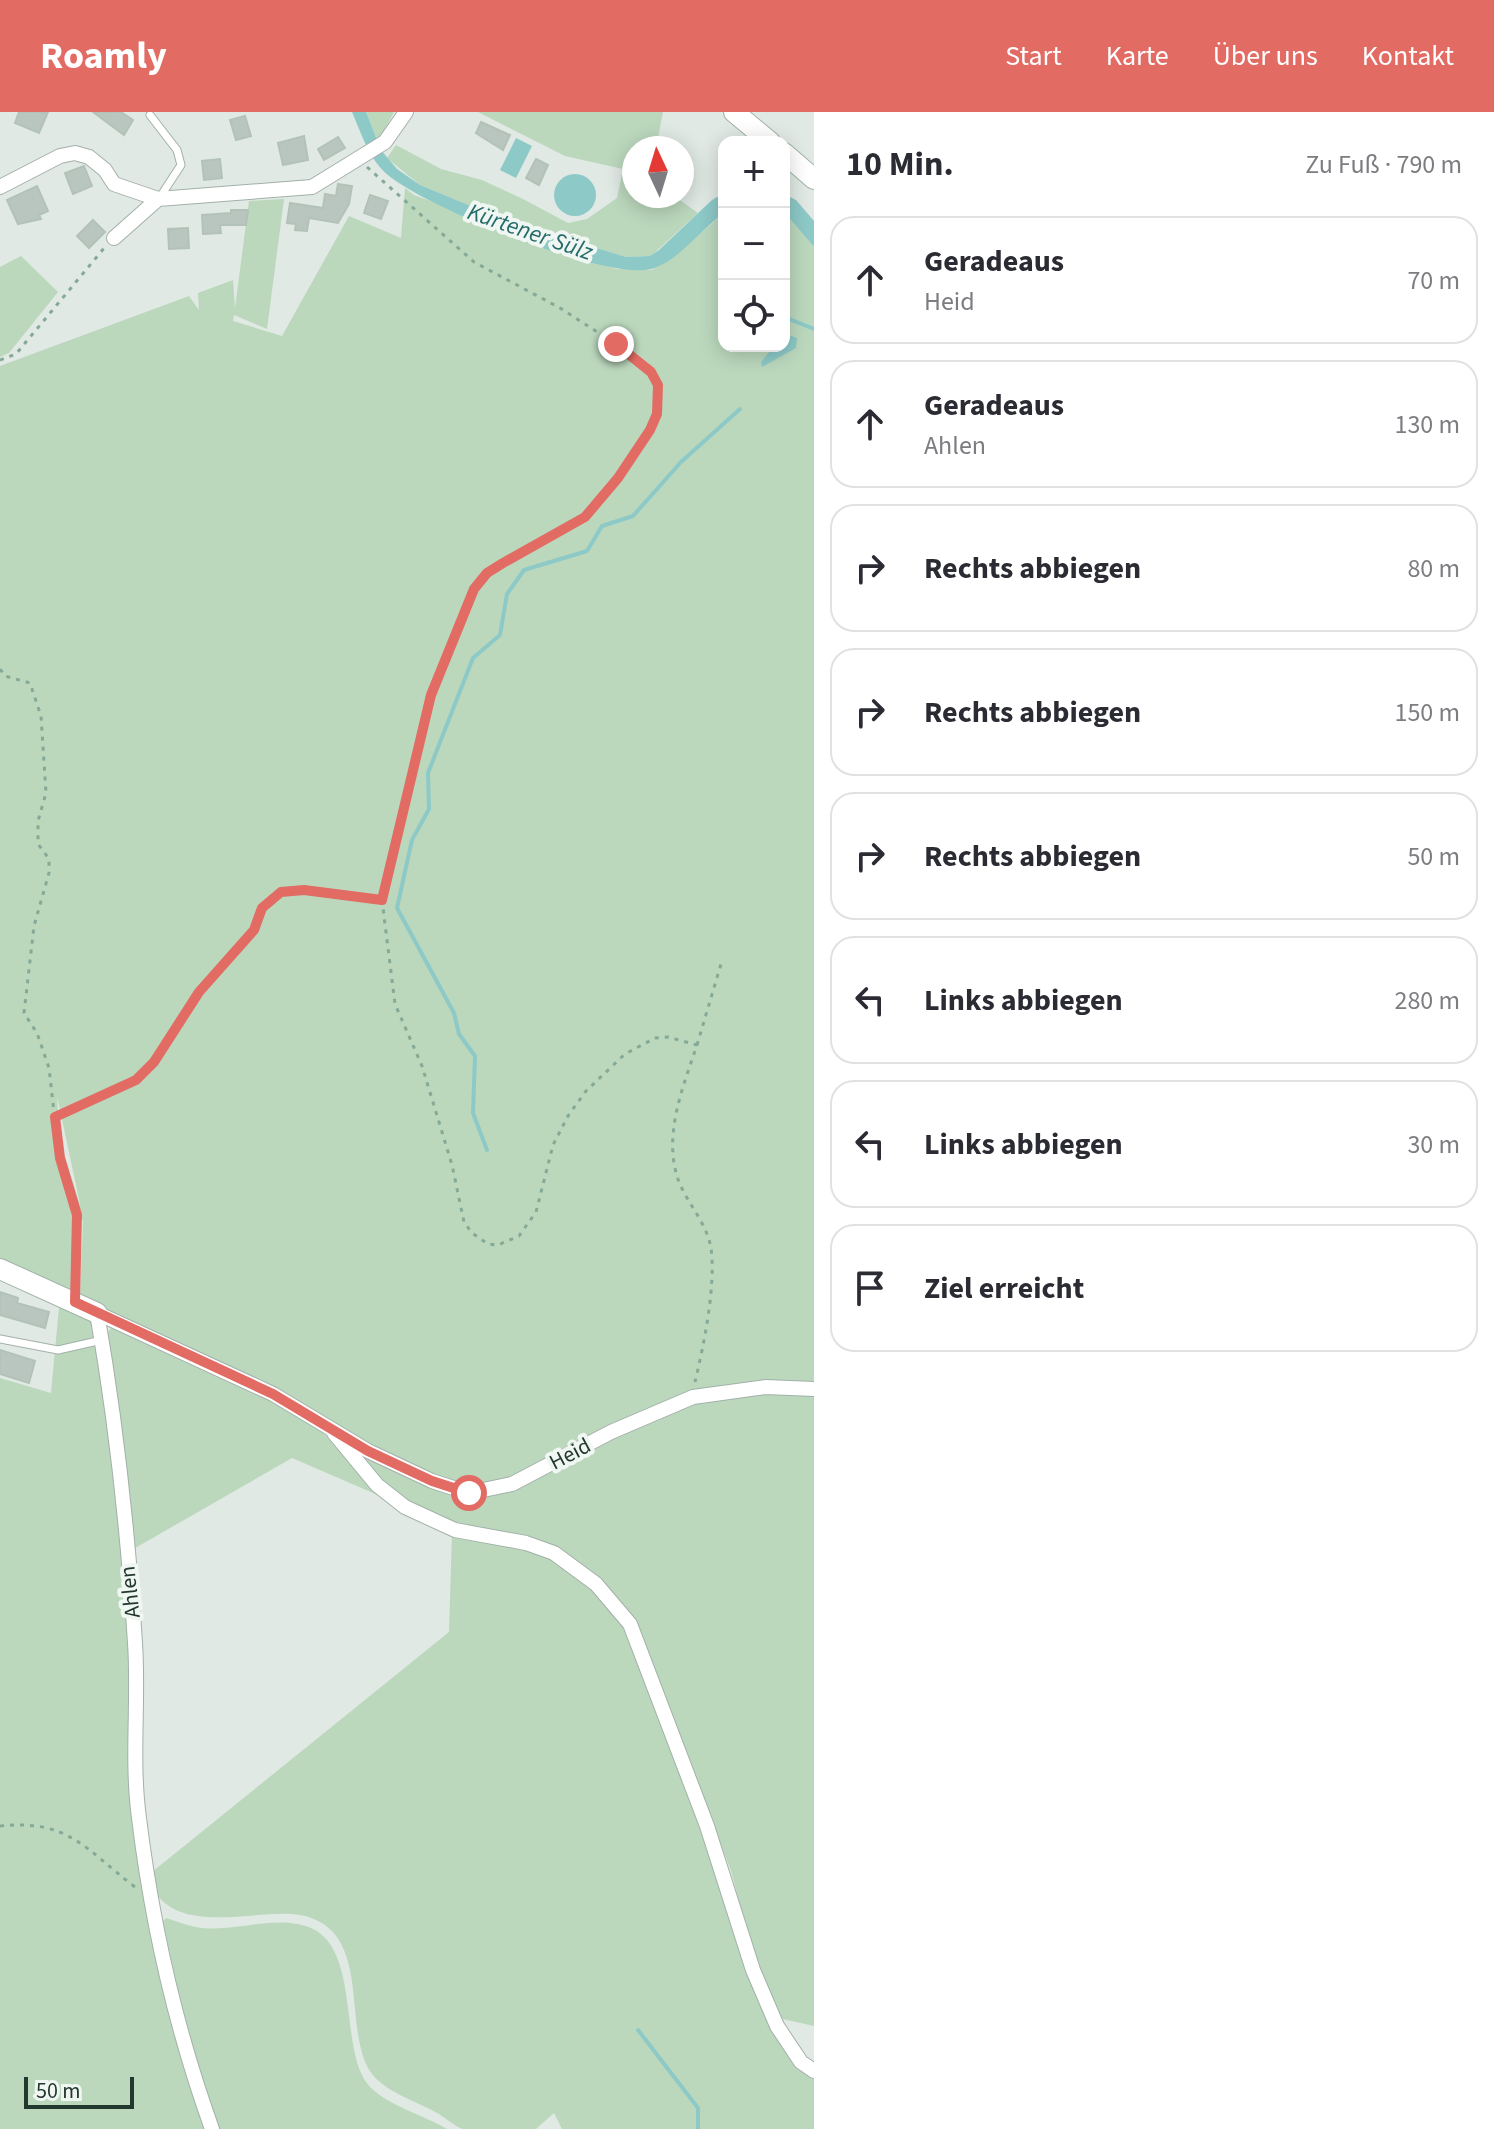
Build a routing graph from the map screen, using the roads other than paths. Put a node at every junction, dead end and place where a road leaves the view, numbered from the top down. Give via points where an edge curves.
1 (406, 112) edge
2 (734, 112) edge
3 (150, 115) dead end
4 (763, 136) edge
5 (0, 187) edge
6 (158, 199) junction
7 (114, 238) road end
8 (0, 1269) edge
9 (97, 1313) junction
10 (0, 1339) edge
11 (102, 1340) junction
12 (814, 1389) edge
13 (334, 1433) junction
14 (814, 2071) edge
15 (212, 2129) edge

1 - 6 street via 385,142 312,187
2 - 4 street
3 - 6 lane via 177,150 181,165
5 - 6 street via 75,153 89,157 114,184
6 - 7 street
8 - 9 street
9 - 11 street, Ahlen
9 - 13 street via 273,1394
10 - 11 lane via 58,1350
11 - 15 street, Ahlen via 134,1632 134,1766 151,1899 189,2064
12 - 13 street, Heid via 766,1387 693,1397 512,1484 469,1493 432,1481
13 - 14 street via 377,1485 405,1507 455,1530 554,1553 596,1584 630,1624 707,1826 753,1970 777,2026 801,2062

